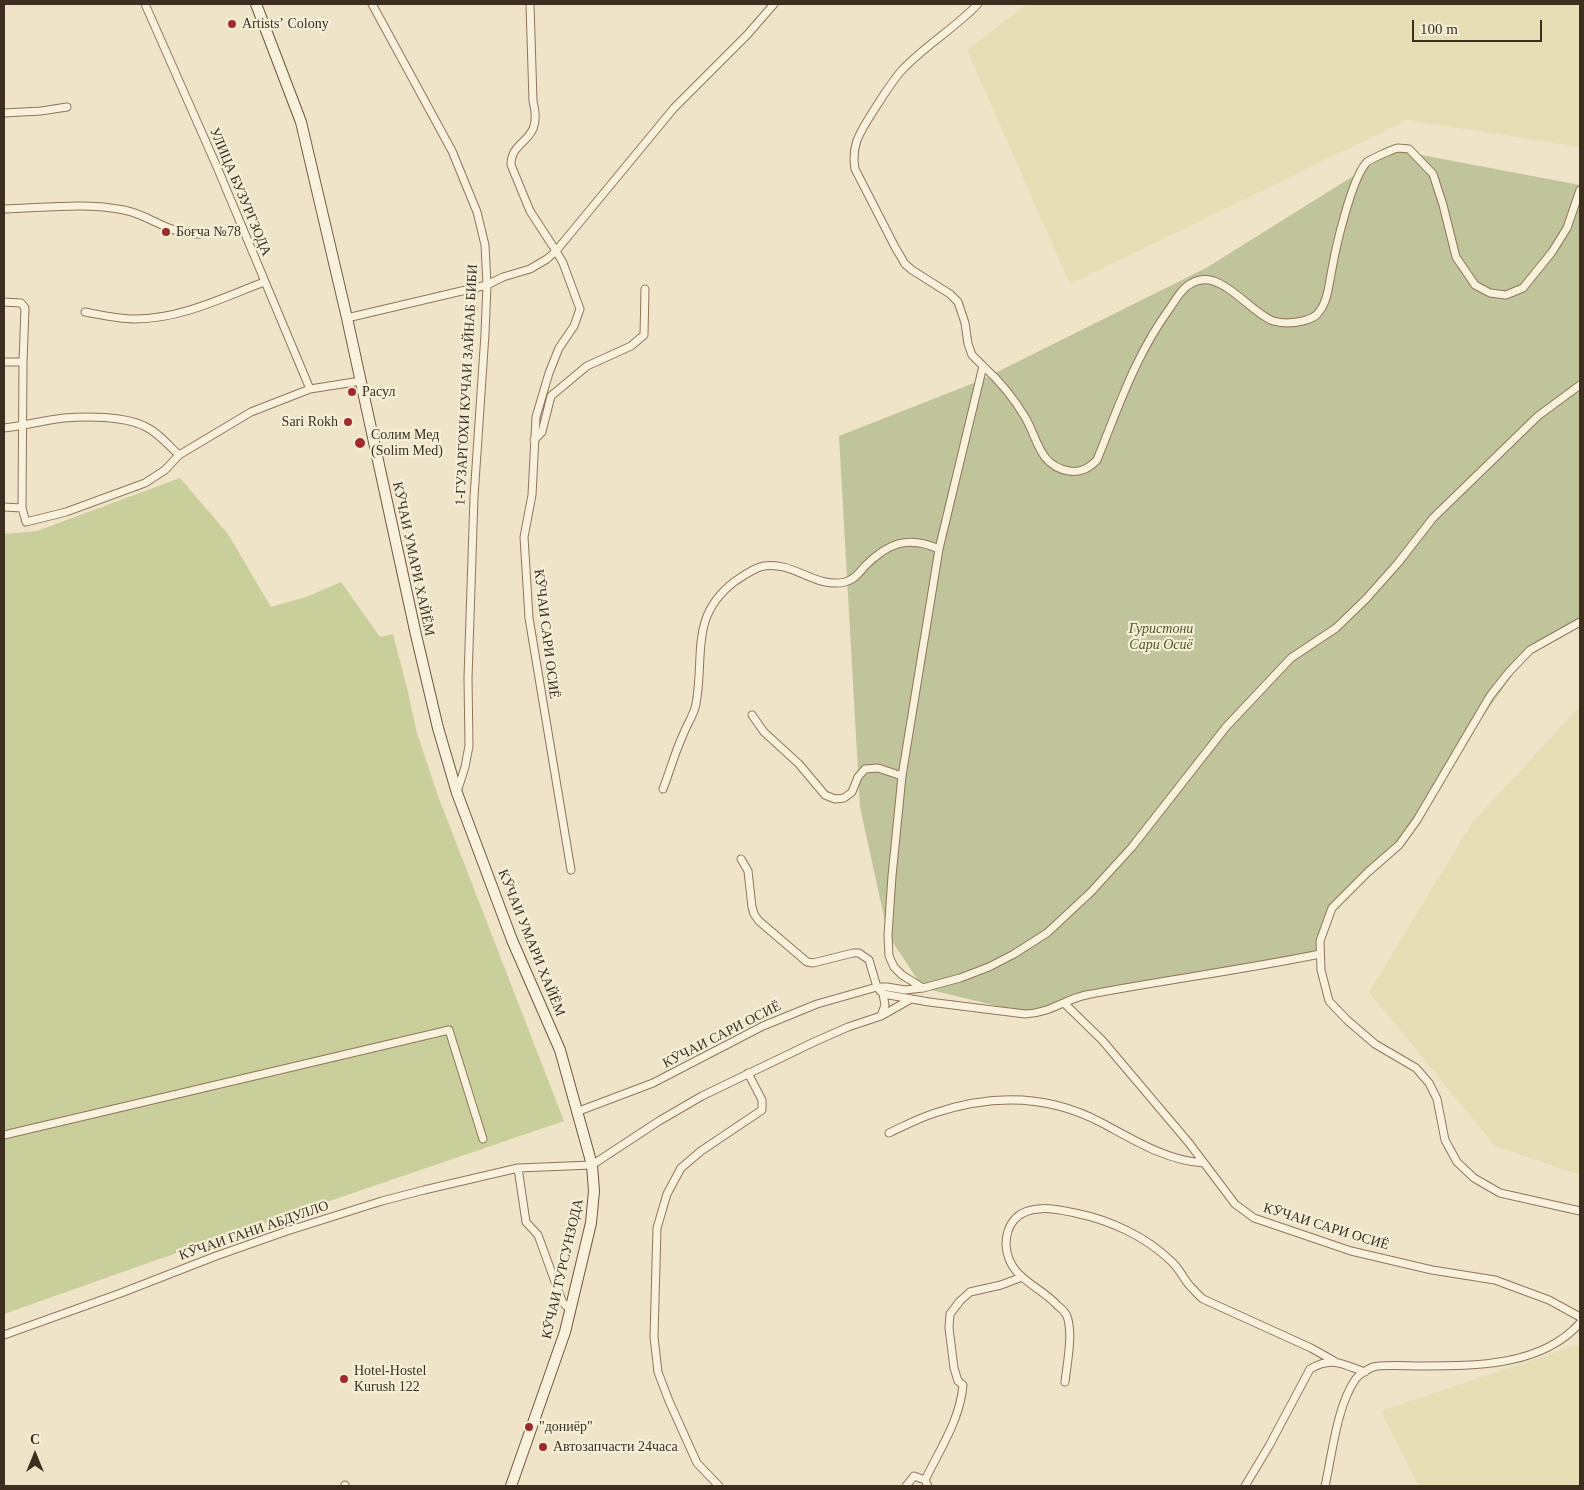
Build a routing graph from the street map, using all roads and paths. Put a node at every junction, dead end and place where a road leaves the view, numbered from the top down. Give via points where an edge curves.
1 (145, 4) edge
2 (256, 4) edge
3 (372, 4) edge
4 (530, 4) edge
5 (774, 4) edge
6 (978, 4) edge
7 (67, 107) dead end
8 (4, 113) edge
9 (1580, 190) edge
10 (4, 209) edge
11 (201, 234) dead end
12 (556, 251) junction
13 (264, 282) junction
14 (487, 285) junction
15 (645, 289) dead end
16 (4, 302) edge
17 (85, 312) dead end
18 (347, 318) junction
19 (4, 362) edge
20 (23, 362) junction
21 (983, 366) junction
22 (361, 381) junction
23 (1580, 385) edge
24 (310, 390) junction
25 (23, 426) junction
26 (4, 428) edge
27 (534, 440) junction
28 (179, 455) junction
29 (4, 507) edge
30 (22, 508) junction
31 (940, 549) junction
32 (1580, 622) edge
33 (752, 715) dead end
34 (902, 776) junction
35 (663, 789) dead end
36 (457, 793) junction
37 (741, 859) dead end
38 (571, 870) dead end
39 (1320, 954) junction
40 (877, 987) junction
41 (924, 988) junction
42 (883, 994) junction
43 (911, 999) junction
44 (1064, 1003) junction
45 (881, 1016) junction
46 (748, 1074) junction
47 (578, 1110) junction
48 (889, 1133) dead end
49 (4, 1135) edge
50 (484, 1138) dead end
51 (1204, 1163) junction
52 (592, 1165) junction
53 (518, 1168) junction
54 (1580, 1211) edge
55 (1022, 1277) junction
56 (571, 1309) junction
57 (1580, 1316) edge
58 (1580, 1323) edge
59 (4, 1335) edge
60 (1334, 1361) junction
61 (1365, 1372) junction
62 (1065, 1382) dead end
63 (926, 1483) edge
64 (511, 1486) edge
65 (719, 1486) edge
66 (906, 1486) edge
67 (1245, 1486) edge
68 (1325, 1486) edge

1 - 13 street, УЛИЦА БУЗУРГЗОДА
2 - 18 main road, КӮЧАИ УМАРИ ХАЙЁМ via 301,122
3 - 14 street, 1-ГУЗАРГОХИ КУЧАИ ЗАЙНАБ БИБИ via 452,151 477,212 485,245
4 - 12 street, КӮЧАИ САРИ ОСИЁ via 536,122 533,131 513,152 510,165 530,211
5 - 12 street via 674,108
6 - 21 street via 903,69 860,133 853,156 855,169 905,264 958,302 972,355
7 - 8 street
9 - 21 street via 1566,228 1552,252 1523,288 1506,295 1490,293 1475,285 1456,257 1433,174 1409,149 1396,148 1368,162 1356,182 1319,313 1298,322 1282,323 1262,315 1221,284 1208,279 1193,282 1183,290 1144,349 1097,460 1088,469 1074,472 1049,463 1010,394
10 - 11 street via 107,207 138,214 165,228
12 - 14 street via 530,269
12 - 27 street, КӮЧАИ САРИ ОСИЁ via 580,309 548,373 536,417
13 - 17 street via 164,317 133,319
13 - 24 street, УЛИЦА БУЗУРГЗОДА
14 - 18 street
14 - 36 street, 1-ГУЗАРГОХИ КУЧАИ ЗАЙНАБ БИБИ via 474,497 469,746
15 - 27 street via 644,335 631,346 587,366 551,396 542,432
16 - 20 street via 24,305
18 - 22 main road, КӮЧАИ УМАРИ ХАЙЁМ
19 - 20 street
20 - 25 street
21 - 31 street
22 - 24 street
22 - 36 main road, КӮЧАИ УМАРИ ХАЙЁМ via 416,635
23 - 41 street via 1538,416 1433,518 1398,563 1336,628 1291,658 1226,727 1132,847 1047,933 989,967
24 - 28 street via 251,412
25 - 26 street
25 - 28 street via 64,418 121,419 143,425
25 - 30 street
27 - 38 street, КӮЧАИ САРИ ОСИЁ via 532,494 524,537 529,618
28 - 30 street via 165,470 145,483 66,512 26,522
29 - 30 street
31 - 34 street
31 - 35 street via 912,542 888,547 852,580 844,583 824,582 788,567 762,567 744,575 721,593 711,605 703,624 696,704
32 - 39 street via 1530,650 1490,696 1399,845 1332,908 1320,942
33 - 34 street via 764,732 799,764 825,795 844,798 852,792 865,769 878,768
34 - 41 street via 888,935 889,956 894,968
36 - 47 main road, КӮЧАИ УМАРИ ХАЙЁМ via 512,940 560,1050
37 - 40 street via 748,871 752,907 759,921 807,962 853,953 864,956 869,960
39 - 44 street via 1084,996
39 - 54 street via 1320,970 1329,1001 1375,1044 1416,1068 1429,1083 1437,1100 1446,1140 1457,1162 1474,1178 1500,1193
40 - 41 street
40 - 42 street
40 - 47 street, КӮЧАИ САРИ ОСИЁ via 817,1004 763,1026 653,1083
42 - 43 street
42 - 45 street via 885,1005
43 - 44 street via 1025,1014 1038,1014
43 - 45 street
44 - 51 street, КӮЧАИ САРИ ОСИЁ via 1102,1040
45 - 46 street via 848,1027
46 - 52 street via 659,1121
46 - 65 street via 762,1100 762,1110 681,1168 667,1194 656,1228 654,1336 658,1372 697,1463
47 - 52 main road, КӮЧАИ ТУРСУНЗОДА
48 - 51 street via 934,1113 976,1102 1007,1099 1057,1104 1163,1154 1186,1162
49 - 50 street via 449,1030
51 - 57 street, КӮЧАИ САРИ ОСИЁ via 1234,1204 1254,1218 1351,1251 1432,1270 1495,1280 1549,1300
52 - 53 street, КӮЧАИ ГАНИ АБДУЛЛО
52 - 56 main road, КӮЧАИ ТУРСУНЗОДА via 591,1224
53 - 56 street via 526,1222 538,1234 562,1301
53 - 59 street, КӮЧАИ ГАНИ АБДУЛЛО via 424,1190 287,1231
55 - 60 street via 1007,1254 1006,1238 1013,1221 1036,1209 1077,1213 1124,1228 1156,1247 1203,1299
55 - 62 street via 1066,1314 1070,1336
55 - 63 street via 970,1292 950,1314 954,1368 958,1381 963,1385 962,1398
56 - 64 main road, КӮЧАИ ТУРСУНЗОДА
58 - 61 street via 1542,1351 1502,1362 1457,1366 1374,1366
60 - 61 street
60 - 67 street via 1320,1363 1310,1369
61 - 68 street via 1355,1378 1343,1404
63 - 66 street via 914,1476

